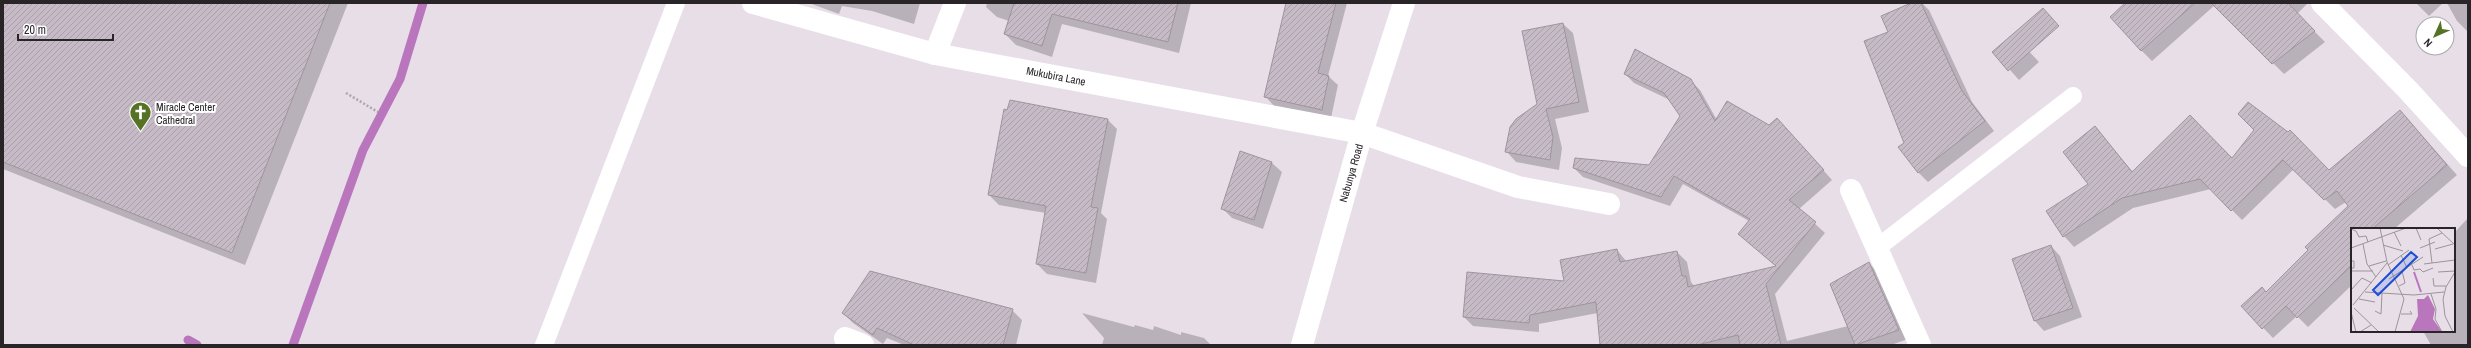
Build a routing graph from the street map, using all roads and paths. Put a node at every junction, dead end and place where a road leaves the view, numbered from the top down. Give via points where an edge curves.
1 (676, 3) edge
2 (753, 3) edge
3 (955, 3) edge
4 (1404, 3) edge
5 (2322, 3) edge
6 (935, 54) junction
7 (346, 93) dead end
8 (2073, 96) dead end
9 (378, 112) dead end
10 (1362, 133) junction
11 (2468, 156) edge
12 (1851, 190) dead end
13 (1609, 204) dead end
14 (1877, 248) junction
15 (544, 345) edge
16 (1302, 345) edge
17 (1920, 345) edge

1 - 15 lane
2 - 6 street, Mukubira Lane
3 - 6 street
4 - 10 street, Nabunya Road
5 - 11 street via 2408,90
6 - 10 street, Mukubira Lane
7 - 9 path
8 - 14 lane
10 - 13 street, Mukubira Lane via 1518,187
10 - 16 street, Nabunya Road
12 - 14 street
14 - 17 street

